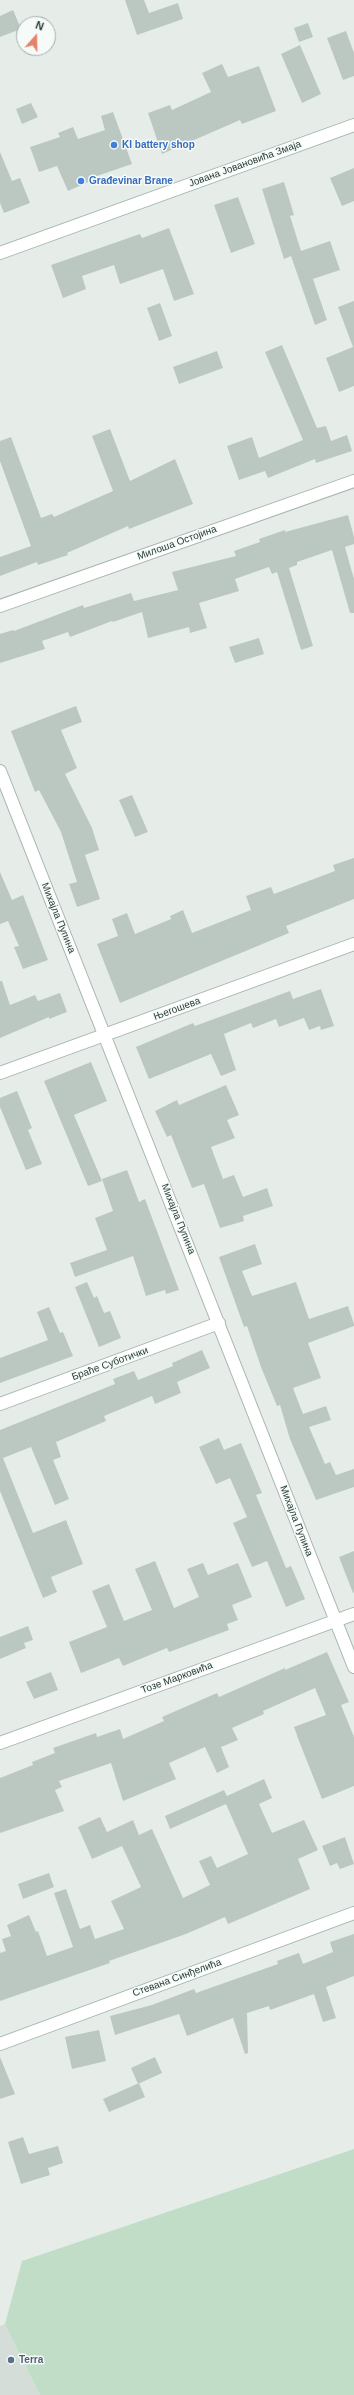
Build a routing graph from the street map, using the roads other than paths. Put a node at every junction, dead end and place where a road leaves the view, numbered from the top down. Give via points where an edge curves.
1 (354, 125) edge
2 (0, 253) edge
3 (354, 481) edge
4 (0, 606) edge
5 (0, 771) edge
6 (354, 944) edge
7 (104, 1036) junction
8 (0, 1073) edge
9 (219, 1323) junction
10 (0, 1404) edge
11 (354, 1614) edge
12 (334, 1621) junction
13 (354, 1667) edge
14 (0, 1743) edge
15 (354, 1913) edge
16 (0, 2044) edge

1 - 2 street, Јована Јовановића Змаја
3 - 4 street, Милоша Остојина
5 - 7 street, Михајла Пупина
6 - 7 street, Његошева
7 - 8 street, Његошева
7 - 9 street, Михајла Пупина
9 - 10 street, Браће Суботички
9 - 12 street, Михајла Пупина
11 - 12 street, Тозе Марковића
12 - 13 street, Михајла Пупина
12 - 14 street, Тозе Марковића
15 - 16 street, Стевана Синђелића

